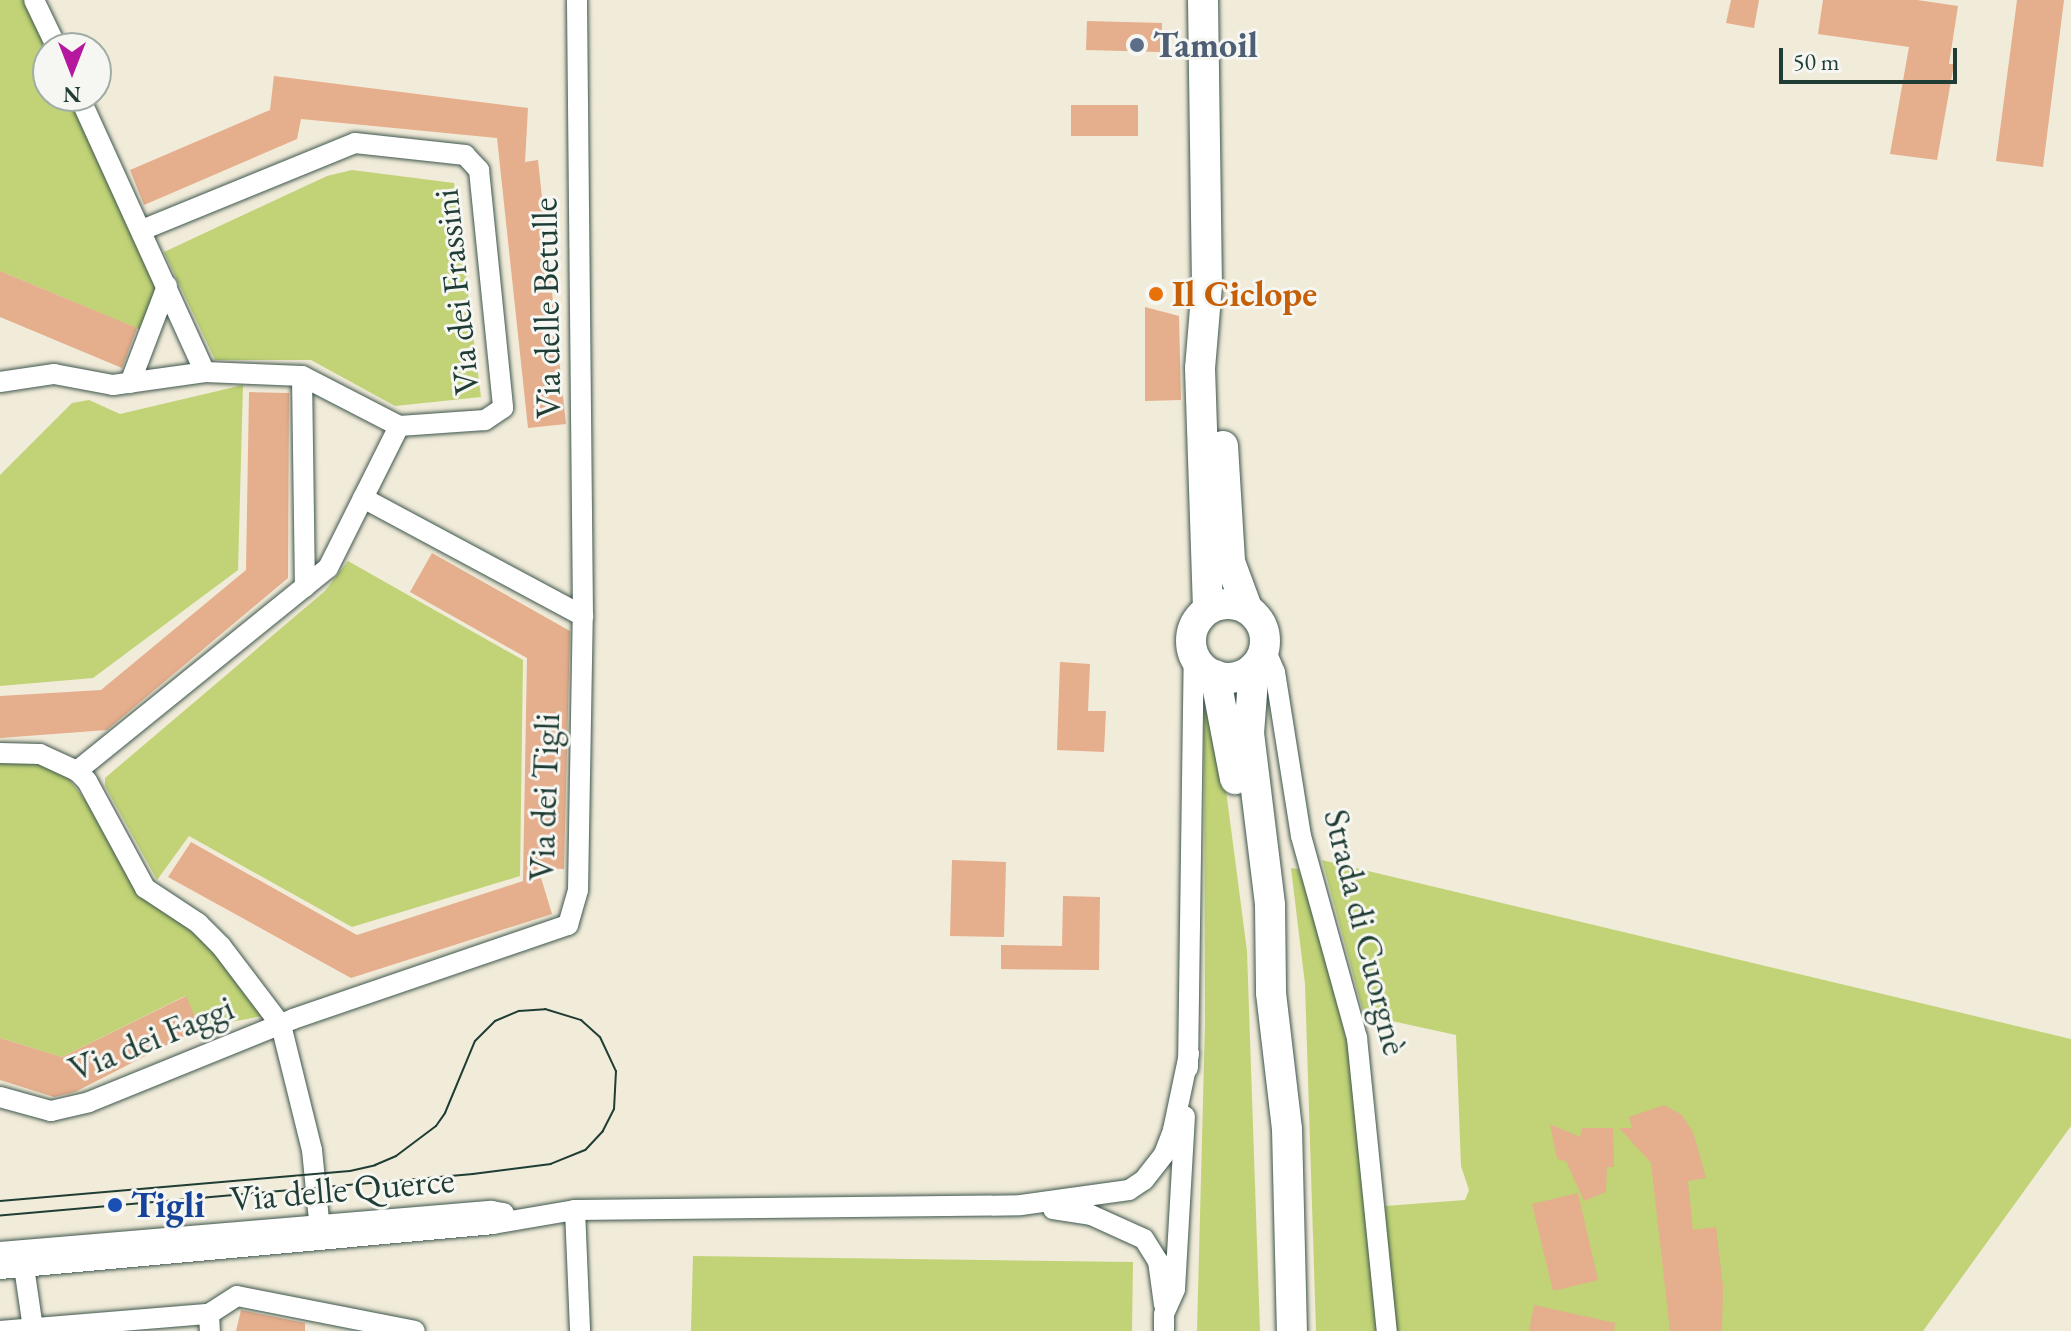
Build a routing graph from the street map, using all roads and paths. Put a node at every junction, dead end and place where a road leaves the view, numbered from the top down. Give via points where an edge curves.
1 (34, 0) edge
2 (577, 0) edge
3 (1203, 0) edge
4 (49, 32) edge
5 (87, 112) edge
6 (142, 230) junction
7 (1207, 285) junction
8 (167, 286) junction
9 (205, 372) junction
10 (302, 376) junction
11 (0, 382) edge
12 (130, 383) junction
13 (399, 426) junction
14 (363, 498) junction
15 (305, 587) junction
16 (1247, 608) junction
17 (1208, 609) junction
18 (583, 616) junction
19 (1260, 658) junction
20 (1204, 666) junction
21 (0, 753) edge
22 (77, 771) junction
23 (1271, 993) junction
24 (281, 1025) junction
25 (1189, 1054) junction
26 (0, 1097) edge
27 (1021, 1205) junction
28 (575, 1210) junction
29 (320, 1233) junction
30 (0, 1252) edge
31 (23, 1258) junction
32 (0, 1269) edge
33 (209, 1322) edge
34 (1164, 1322) edge
35 (145, 1325) edge
36 (33, 1328) junction
37 (0, 1331) edge
38 (415, 1331) edge
39 (580, 1331) edge
40 (1292, 1331) edge
41 (1387, 1331) edge

1 - 4 street
2 - 18 street, Via delle Betulle
3 - 7 main road
5 - 6 street
6 - 8 street
6 - 13 street, Via dei Frassini via 355,143 465,155 479,170 503,408 485,420
7 - 16 main road via 1220,370 1230,562
7 - 17 main road via 1200,368
8 - 9 street
8 - 12 street
9 - 10 street
9 - 12 street
10 - 13 street
10 - 15 street
11 - 12 street via 54,374
13 - 14 street
14 - 15 street via 328,568
14 - 18 street
15 - 22 street
16 - 17 main road via 1227,603
16 - 19 main road via 1262,626
17 - 20 main road via 1193,629
18 - 24 street, Via dei Tigli via 578,890 568,925
19 - 20 main road via 1233,677
19 - 23 main road via 1249,733 1270,905
19 - 41 street, Strada di Cuorgnè via 1275,672 1301,836 1357,1038
20 - 23 main road via 1244,831 1257,954
20 - 25 street
21 - 22 street via 40,754
22 - 24 street via 145,888 198,923 221,946
23 - 40 main road via 1287,1129
24 - 26 street, Via dei Faggi via 89,1102 51,1111
24 - 29 street via 312,1150
25 - 27 street, Via delle Querce via 1173,1130 1164,1154 1144,1180 1129,1190
25 - 34 street via 1175,1289
27 - 28 street, Via delle Querce
27 - 34 street, Via delle Querce via 1091,1215 1144,1239 1158,1261
28 - 29 street, Via delle Querce via 493,1224
28 - 39 street
29 - 31 street, Via delle Querce
30 - 31 street, Via delle Querce
31 - 32 street, Via delle Querce
31 - 36 street
33 - 35 street
33 - 38 street via 237,1296
35 - 36 street
36 - 37 street

